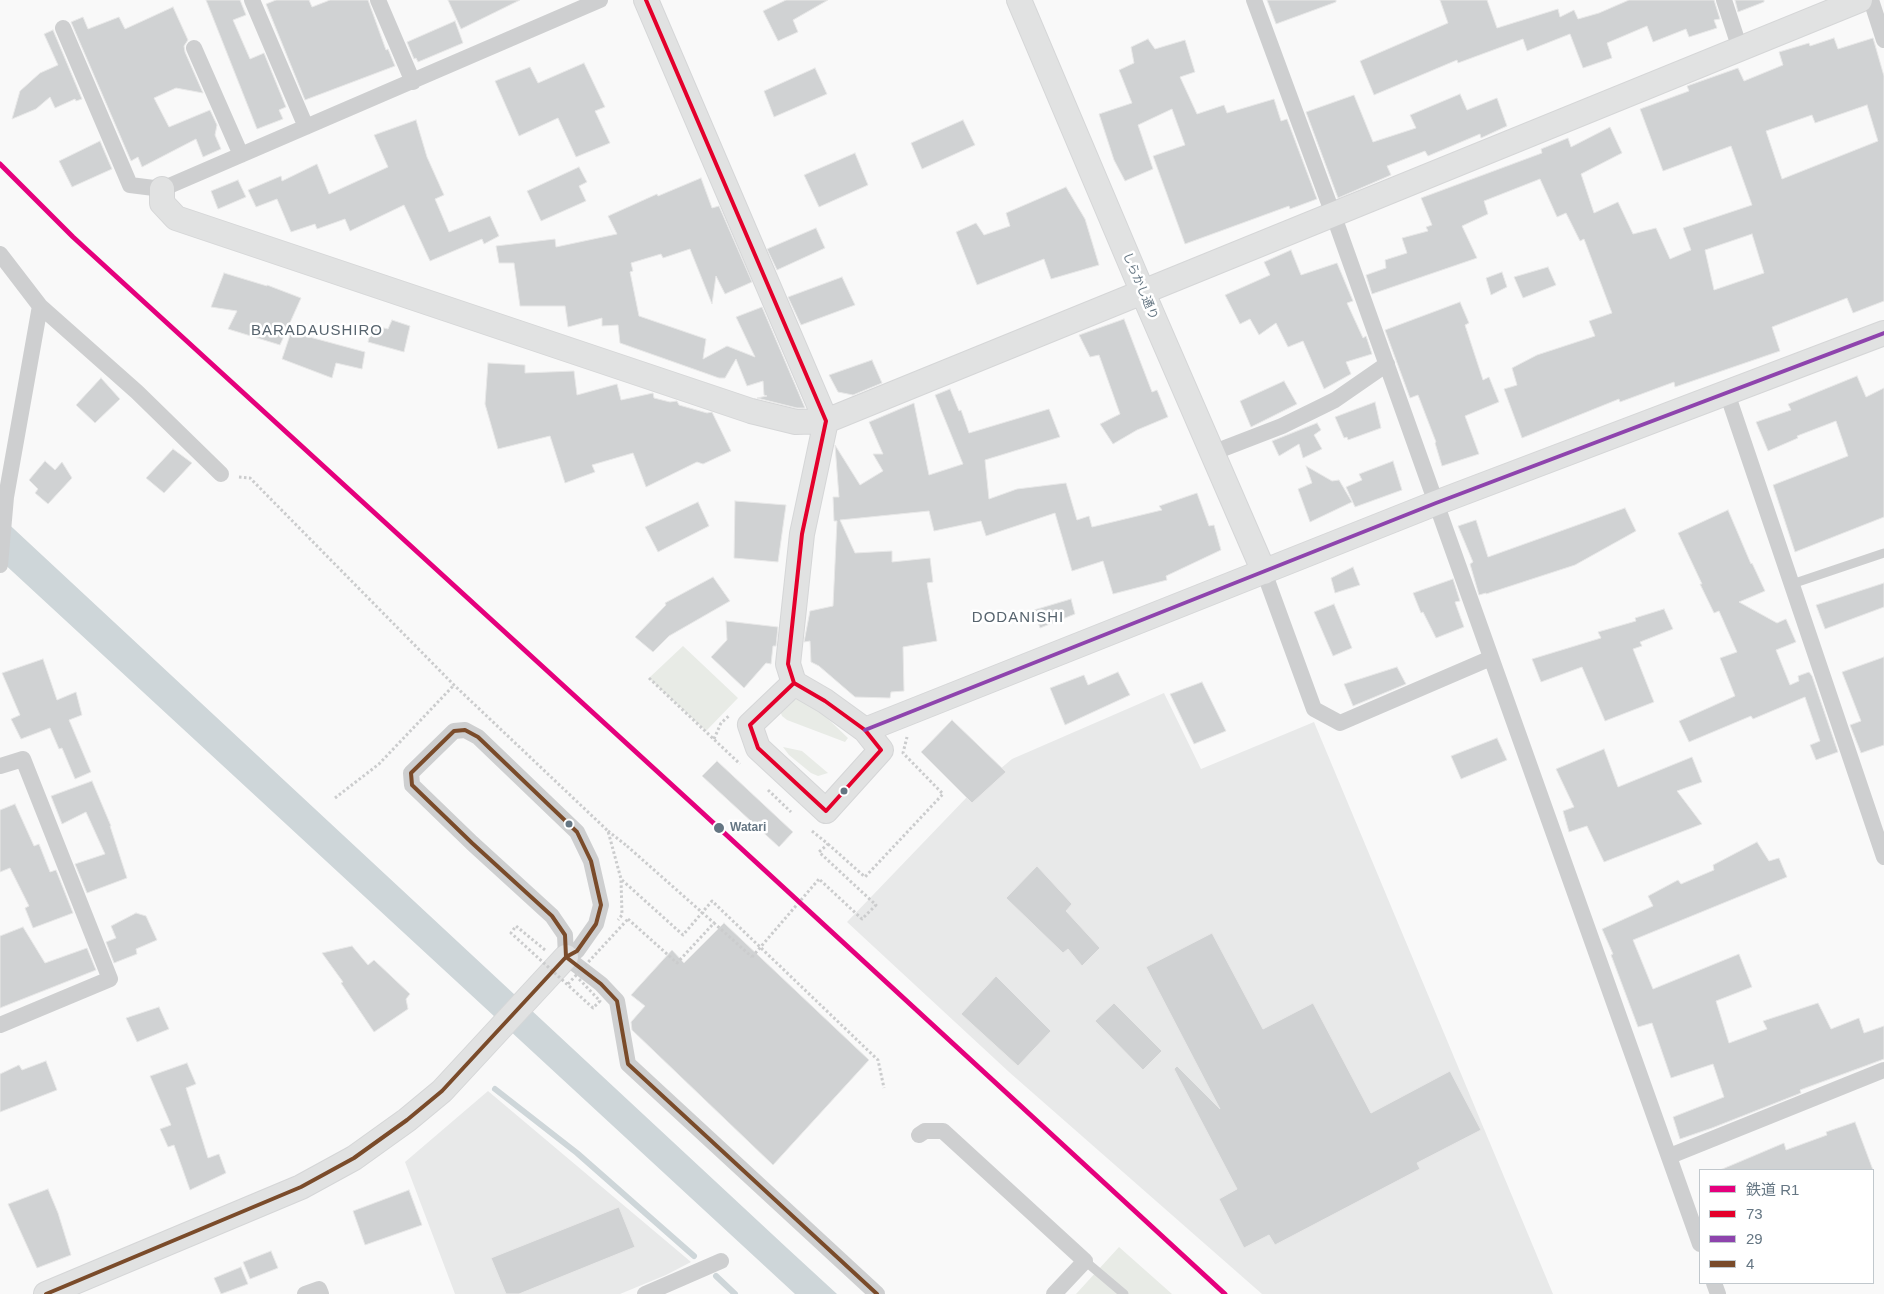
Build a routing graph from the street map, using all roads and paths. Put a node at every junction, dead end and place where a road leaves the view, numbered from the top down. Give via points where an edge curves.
1 (252, 0) edge
2 (378, 0) edge
3 (600, 0) edge
4 (646, 0) edge
5 (1019, 0) edge
6 (1254, 0) edge
7 (1724, 0) edge
8 (1860, 0) edge
9 (1871, 0) edge
10 (63, 28) dead end
11 (1884, 40) edge
12 (194, 48) dead end
13 (1740, 48) junction
14 (413, 82) junction
15 (306, 127) junction
16 (241, 155) junction
17 (162, 189) junction
18 (1333, 215) junction
19 (0, 254) edge
20 (1143, 292) junction
21 (40, 306) junction
22 (1884, 333) edge
23 (1387, 364) junction
24 (1727, 393) junction
25 (826, 421) junction
26 (1212, 452) junction
27 (221, 474) dead end
28 (1436, 503) junction
29 (1884, 553) edge
30 (0, 564) edge
31 (1264, 572) junction
32 (1792, 584) junction
33 (1491, 658) junction
34 (794, 683) junction
35 (454, 685) dead end
36 (865, 730) junction
37 (907, 737) dead end
38 (0, 766) edge
39 (335, 798) dead end
40 (608, 831) dead end
41 (1881, 836) edge
42 (828, 844) dead end
43 (824, 856) dead end
44 (1884, 857) edge
45 (621, 879) dead end
46 (714, 923) junction
47 (556, 954) junction
48 (578, 978) dead end
49 (568, 984) junction
50 (0, 1025) edge
51 (1884, 1070) edge
52 (884, 1088) dead end
53 (919, 1135) dead end
54 (1670, 1156) junction
55 (1699, 1241) edge
56 (721, 1261) dead end
57 (1085, 1261) junction
58 (672, 1289) edge
59 (46, 1294) edge
60 (305, 1294) edge
61 (321, 1294) edge
62 (645, 1294) edge
63 (877, 1294) edge
64 (1054, 1294) edge
65 (1124, 1294) edge

1 - 15 street
2 - 14 street
3 - 14 street
4 - 25 street
5 - 20 street, しらかし通り
6 - 18 street
7 - 13 street
8 - 13 street
9 - 11 street
10 - 17 street via 130,185
12 - 16 street
13 - 18 street
14 - 15 street
15 - 16 street
16 - 17 street
17 - 25 street via 162,203 176,218 751,411 796,422
18 - 20 street
18 - 23 street
19 - 21 street
20 - 25 street
20 - 26 street, しらかし通り
21 - 27 street via 137,392
21 - 30 street via 6,497
22 - 24 street
23 - 26 street via 1334,400 1282,426
23 - 28 street
24 - 28 street
24 - 32 street
25 - 34 street via 802,534 788,664
26 - 31 street, しらかし通り
28 - 31 street
28 - 33 street
29 - 32 lane
31 - 33 street via 1314,709 1340,722
31 - 36 street
32 - 41 street
33 - 54 street
34 - 36 street
34 - 36 street via 750,725 758,748 826,811 881,750
35 - 39 path via 379,764
37 - 42 path via 903,753 943,794 865,877
38 - 50 street via 23,759 110,979
40 - 46 path, bridge
41 - 44 street
43 - 46 path, bridge via 876,905 862,919 819,879 752,957
45 - 52 path via 683,935 712,901 878,1060
46 - 49 path, bridge via 676,963 628,919
47 - 47 street via 565,935 552,916 412,785 411,773 454,731 466,730 478,736 577,832 591,861 601,905 596,924 576,951
47 - 49 path, bridge via 516,926 511,933
47 - 59 street via 542,984 442,1091 354,1158 302,1187
47 - 63 street via 601,984 617,1001 628,1064
48 - 49 path, bridge via 600,1002 593,1008
51 - 54 street
53 - 57 street via 925,1131 943,1131
54 - 55 street
56 - 58 street
57 - 64 street
57 - 65 lane
58 - 62 street
60 - 61 street via 319,1289

